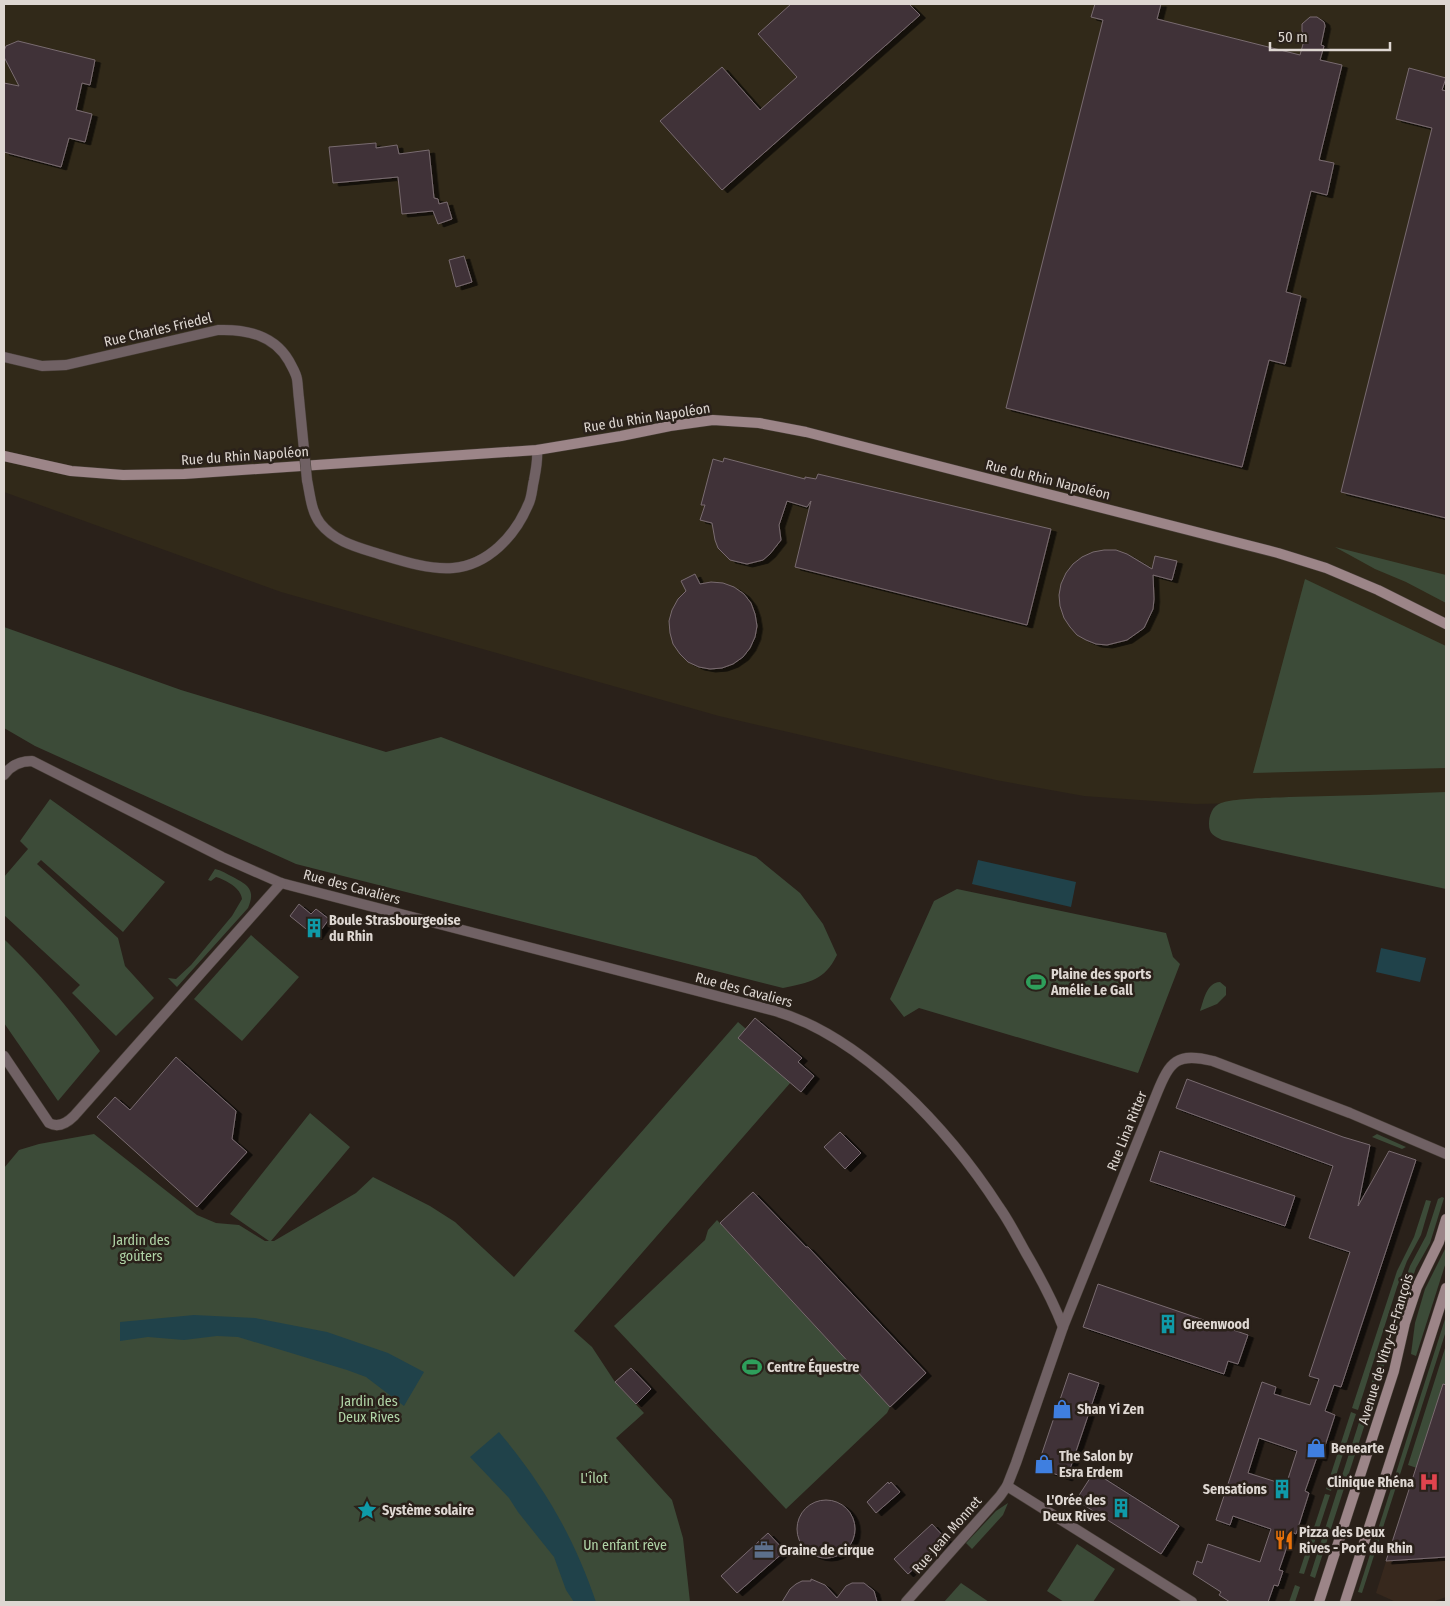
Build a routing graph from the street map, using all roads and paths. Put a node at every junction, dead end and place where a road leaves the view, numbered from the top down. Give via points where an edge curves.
1 (4, 357) edge
2 (537, 450) junction
3 (4, 456) edge
4 (1446, 624) edge
5 (4, 775) edge
6 (281, 883) junction
7 (4, 1056) edge
8 (1446, 1154) edge
9 (1446, 1219) edge
10 (1446, 1288) edge
11 (1063, 1327) junction
12 (1007, 1486) junction
13 (906, 1602) edge
14 (1192, 1602) edge
15 (1320, 1602) edge
16 (1345, 1602) edge

1 - 2 street, Rue Charles Friedel, bridge via 42,366 66,365 218,330 235,330 265,337 285,353 297,378 307,480 314,514 339,540 400,560 452,568 484,559 506,541 529,504
2 - 3 main road, Rue du Rhin Napoléon via 184,474 123,475 71,471
2 - 4 main road, Rue du Rhin Napoléon via 713,420 759,423 806,432 1278,553 1326,568
5 - 6 street, Rue des Cavaliers via 18,763 32,761 222,857
6 - 7 street via 70,1120 56,1125 49,1123
6 - 11 street, Rue des Cavaliers via 774,1011 824,1032 856,1052 898,1087 972,1169 1000,1207 1054,1304
8 - 11 street, Rue Lina Ritter via 1213,1061 1196,1056 1180,1059 1164,1075
9 - 15 main road, Avenue de Vitry-le-François via 1405,1323 1394,1371
10 - 16 main road
11 - 12 street, Rue Lina Ritter
12 - 13 street, Rue Jean Monnet
12 - 14 street

